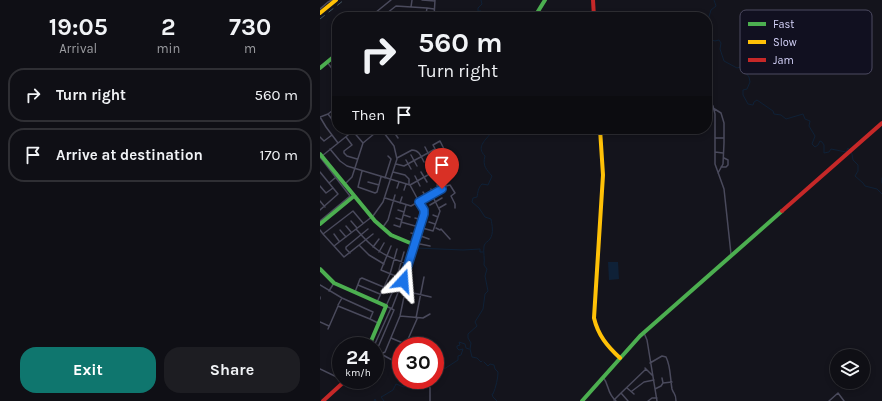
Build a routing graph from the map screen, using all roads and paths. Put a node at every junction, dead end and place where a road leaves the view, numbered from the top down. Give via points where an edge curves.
1 (332, 0) edge
2 (336, 0) edge
3 (391, 0) edge
4 (412, 0) edge
5 (422, 0) edge
6 (435, 0) edge
7 (545, 0) edge
8 (593, 0) edge
9 (327, 1) edge
10 (411, 7) junction
11 (427, 8) junction
12 (434, 9) joint
13 (320, 11) edge
14 (376, 12) edge
15 (389, 12) edge
16 (426, 12) edge
17 (538, 12) edge
18 (594, 12) edge
19 (332, 58) edge
20 (327, 62) junction
21 (320, 68) edge
22 (332, 68) edge
23 (713, 108) joint
24 (332, 111) edge
25 (328, 114) junction
26 (320, 117) edge
27 (332, 119) edge
28 (882, 123) edge
29 (350, 134) edge
30 (356, 134) edge
31 (374, 134) edge
32 (384, 134) edge
33 (395, 134) edge
34 (600, 134) edge
35 (332, 135) junction
36 (320, 137) edge
37 (346, 137) junction
38 (398, 138) dead end
39 (716, 138) junction
40 (724, 138) junction
41 (338, 143) junction
42 (363, 143) junction
43 (425, 147) dead end
44 (330, 149) junction
45 (435, 149) junction
46 (715, 152) junction
47 (428, 153) junction
48 (723, 153) junction
49 (411, 155) dead end
50 (388, 156) dead end
51 (320, 157) edge
52 (421, 157) junction
53 (397, 158) junction
54 (723, 158) junction
55 (357, 159) junction
56 (406, 160) dead end
57 (414, 161) junction
58 (424, 162) dead end
59 (443, 163) junction
60 (396, 164) junction
61 (408, 164) junction
62 (417, 166) dead end
63 (721, 167) junction
64 (428, 168) dead end
65 (355, 169) junction
66 (411, 169) dead end
67 (438, 170) junction
68 (362, 171) junction
69 (320, 172) edge
70 (393, 172) junction
71 (421, 172) dead end
72 (431, 173) junction
73 (718, 174) junction
74 (337, 176) junction
75 (415, 176) dead end
76 (381, 177) junction
77 (424, 177) junction
78 (385, 178) junction
79 (434, 178) dead end
80 (391, 180) junction
81 (417, 181) junction
82 (368, 182) dead end
83 (399, 182) junction
84 (427, 182) dead end
85 (329, 183) junction
86 (346, 183) dead end
87 (406, 184) junction
88 (409, 185) junction
89 (437, 185) dead end
90 (320, 186) edge
91 (379, 186) junction
92 (420, 186) dead end
93 (446, 186) junction
94 (333, 188) junction
95 (397, 188) dead end
96 (431, 189) dead end
97 (404, 190) dead end
98 (440, 190) junction
99 (423, 192) dead end
100 (432, 194) junction
101 (395, 195) dead end
102 (354, 196) junction
103 (402, 197) dead end
104 (385, 198) junction
105 (427, 198) junction
106 (442, 198) dead end
107 (320, 201) edge
108 (393, 201) junction
109 (419, 202) junction
110 (435, 202) junction
111 (400, 203) junction
112 (446, 204) dead end
113 (406, 205) junction
114 (430, 205) dead end
115 (325, 206) junction
116 (439, 208) junction
117 (455, 208) dead end
118 (320, 210) edge
119 (398, 210) dead end
120 (404, 214) junction
121 (432, 215) dead end
122 (371, 217) junction
123 (410, 217) dead end
124 (438, 217) junction
125 (396, 218) dead end
126 (415, 218) dead end
127 (422, 220) junction
128 (351, 221) dead end
129 (402, 221) junction
130 (429, 222) dead end
131 (320, 223) edge
132 (363, 223) junction
133 (436, 224) junction
134 (394, 225) dead end
135 (346, 226) dead end
136 (435, 227) junction
137 (356, 228) junction
138 (382, 228) junction
139 (420, 228) junction
140 (368, 229) dead end
141 (320, 230) edge
142 (340, 230) dead end
143 (351, 232) junction
144 (411, 233) dead end
145 (323, 234) junction
146 (334, 234) dead end
147 (373, 234) dead end
148 (361, 235) junction
149 (418, 235) junction
150 (346, 237) junction
151 (379, 239) dead end
152 (429, 239) dead end
153 (450, 239) dead end
154 (366, 240) junction
155 (340, 241) junction
156 (384, 243) dead end
157 (415, 244) junction
158 (334, 246) junction
159 (359, 246) junction
160 (391, 246) dead end
161 (430, 246) dead end
162 (372, 247) junction
163 (398, 249) dead end
164 (379, 252) junction
165 (404, 252) dead end
166 (350, 253) junction
167 (387, 256) junction
168 (732, 256) junction
169 (394, 259) junction
170 (401, 262) junction
171 (384, 264) junction
172 (408, 264) junction
173 (320, 269) edge
174 (398, 273) dead end
175 (390, 274) junction
176 (424, 277) dead end
177 (403, 279) junction
178 (334, 283) junction
179 (358, 284) junction
180 (320, 285) edge
181 (384, 287) junction
182 (396, 289) junction
183 (399, 290) junction
184 (329, 291) junction
185 (394, 291) junction
186 (405, 292) junction
187 (354, 293) junction
188 (380, 294) junction
189 (421, 295) junction
190 (431, 297) dead end
191 (342, 298) junction
192 (377, 302) junction
193 (338, 306) junction
194 (386, 306) junction
195 (391, 308) junction
196 (382, 314) junction
197 (430, 314) dead end
198 (387, 316) junction
199 (400, 316) junction
200 (417, 318) junction
201 (370, 319) junction
202 (320, 322) edge
203 (378, 325) junction
204 (329, 326) junction
205 (382, 328) junction
206 (328, 330) dead end
207 (644, 332) junction
208 (373, 335) joint
209 (378, 337) joint
210 (382, 337) edge
211 (409, 337) edge
212 (390, 338) joint
213 (384, 352) edge
214 (620, 358) junction
215 (650, 363) junction
216 (320, 369) edge
217 (332, 374) edge
218 (653, 376) junction
219 (603, 377) junction
220 (662, 378) dead end
221 (654, 380) junction
222 (672, 382) junction
223 (663, 383) junction
224 (627, 388) junction
225 (335, 389) edge
226 (430, 389) edge
227 (655, 389) junction
228 (632, 392) junction
229 (621, 393) junction
230 (634, 394) dead end
231 (657, 398) junction
232 (615, 400) edge
233 (830, 400) edge
234 (323, 401) edge
235 (430, 401) edge
236 (582, 401) edge
237 (628, 401) edge
238 (648, 401) edge
239 (657, 401) edge
240 (676, 401) edge
241 (844, 401) edge

1 - 9 street
2 - 13 street
3 - 14 street
4 - 10 street
5 - 6 street
6 - 12 street
7 - 17 street
8 - 18 street
9 - 13 street
10 - 11 street
10 - 15 street via 396,6
11 - 12 street
11 - 16 street
19 - 20 street
20 - 21 street
20 - 22 street
23 - 39 street
23 - 40 street via 723,117
24 - 25 street
25 - 26 street
25 - 27 street
26 - 35 street
28 - 168 street
29 - 37 street
30 - 42 street
31 - 42 street
32 - 53 street via 394,146
33 - 38 street
34 - 214 street via 603,175 594,318 602,339
35 - 36 street via 324,142
35 - 41 street
37 - 41 street
37 - 55 street via 352,145 344,153
39 - 40 street
39 - 46 street
40 - 48 street
41 - 44 street
42 - 55 street
43 - 47 street
44 - 51 street
44 - 65 street via 341,162
45 - 47 street
45 - 59 street
45 - 59 street via 433,144 440,141 449,159
46 - 48 street
46 - 73 street
47 - 52 street
47 - 67 street
48 - 54 street
49 - 57 street
50 - 78 street via 391,160
51 - 74 street
52 - 53 street via 418,151 413,150
52 - 57 street
52 - 58 street
53 - 60 street
54 - 63 street
54 - 63 street via 728,160 728,165 726,168
55 - 65 street
56 - 61 street
57 - 61 street
57 - 62 street
59 - 67 street via 444,166
60 - 61 street
60 - 70 street
61 - 66 street
63 - 73 street
64 - 72 street
65 - 68 street
65 - 86 street via 352,178
67 - 72 street
67 - 93 street
68 - 76 street
68 - 91 street via 358,188 376,194
69 - 85 street
70 - 80 street
70 - 88 street via 406,176
71 - 77 street
72 - 77 street
72 - 79 street
73 - 168 street via 724,190
74 - 85 street
74 - 102 street
74 - 131 street via 350,196
75 - 81 street
76 - 78 street
76 - 91 street
77 - 81 street
77 - 84 street
78 - 80 street
80 - 83 street
80 - 104 street
81 - 88 street
81 - 92 street
82 - 91 street
83 - 87 street
83 - 95 street
85 - 94 street
87 - 88 street
87 - 97 street
88 - 109 street
89 - 98 street
90 - 94 street via 326,193
93 - 98 street
93 - 117 street via 450,185 455,193 451,196
94 - 115 street via 338,195
96 - 100 street
98 - 100 street
99 - 105 street
100 - 105 street
100 - 110 street
101 - 108 street
102 - 122 street
102 - 131 street
103 - 111 street
104 - 108 street
104 - 122 street via 382,206
105 - 109 street
106 - 110 street
107 - 115 street
108 - 111 street
108 - 138 street via 388,220
109 - 113 street via 411,206
109 - 127 street via 424,211
110 - 114 street
110 - 116 street
111 - 113 street
112 - 116 street
113 - 120 street
115 - 118 street
116 - 124 street
119 - 120 street
120 - 123 street
120 - 129 street
121 - 124 street
122 - 132 street
122 - 138 street
124 - 133 street
125 - 129 street
126 - 127 street
127 - 139 street
128 - 137 street
129 - 134 street via 399,227
129 - 139 street
130 - 133 street
132 - 137 street
132 - 145 street via 352,211
133 - 136 street
135 - 143 street
136 - 139 street via 433,231
136 - 153 street via 441,229
137 - 143 street
137 - 148 street
138 - 157 street via 399,239
139 - 149 street
140 - 148 street
141 - 145 street
142 - 150 street
143 - 150 street
144 - 149 street
145 - 158 street
146 - 155 street
147 - 154 street
148 - 154 street
148 - 166 street via 346,247
149 - 152 street
149 - 157 street
150 - 155 street
151 - 162 street
154 - 159 street
154 - 162 street
155 - 158 street
156 - 164 street
157 - 161 street
157 - 172 street
158 - 166 street via 344,257
159 - 166 street
159 - 171 street
160 - 167 street
162 - 164 street
163 - 169 street
164 - 167 street
165 - 170 street
167 - 169 street
167 - 171 street
168 - 207 street
169 - 170 street
169 - 175 street
170 - 172 street
170 - 174 street
171 - 175 street via 382,271
172 - 177 street
173 - 178 street
175 - 177 street
175 - 181 street
176 - 189 street
177 - 182 street
178 - 184 street
178 - 187 street
179 - 181 street via 362,278
179 - 187 street
179 - 188 street
180 - 184 street
181 - 185 street
181 - 188 street
182 - 183 street
182 - 185 street
183 - 186 street
183 - 195 street
184 - 191 street
185 - 194 street
186 - 189 street
186 - 199 street
187 - 192 street
188 - 192 street
189 - 190 street
189 - 200 street
191 - 193 street
191 - 201 street via 372,311
192 - 194 street
193 - 201 street
193 - 204 street
194 - 195 street
194 - 196 street
195 - 198 street
195 - 210 street via 394,310
196 - 198 street
196 - 203 street
197 - 200 street via 424,318
198 - 205 street
199 - 200 street
199 - 212 street
200 - 211 street
201 - 203 street
202 - 204 street
203 - 205 street
203 - 208 street
204 - 206 street
205 - 209 street
207 - 214 street
207 - 215 street
208 - 209 street
212 - 213 street
214 - 219 street
215 - 218 street
215 - 222 street via 662,356 666,357
216 - 217 street
218 - 221 street
218 - 224 street via 646,368
219 - 232 street via 610,396
219 - 236 street
220 - 223 street
221 - 227 street
221 - 228 street via 644,382
222 - 223 street
222 - 240 street
223 - 227 street
224 - 228 street
224 - 229 street
225 - 234 street
226 - 235 street
227 - 231 street
228 - 230 street
229 - 232 street
229 - 237 street
231 - 238 street
231 - 239 street
233 - 241 street via 838,393

